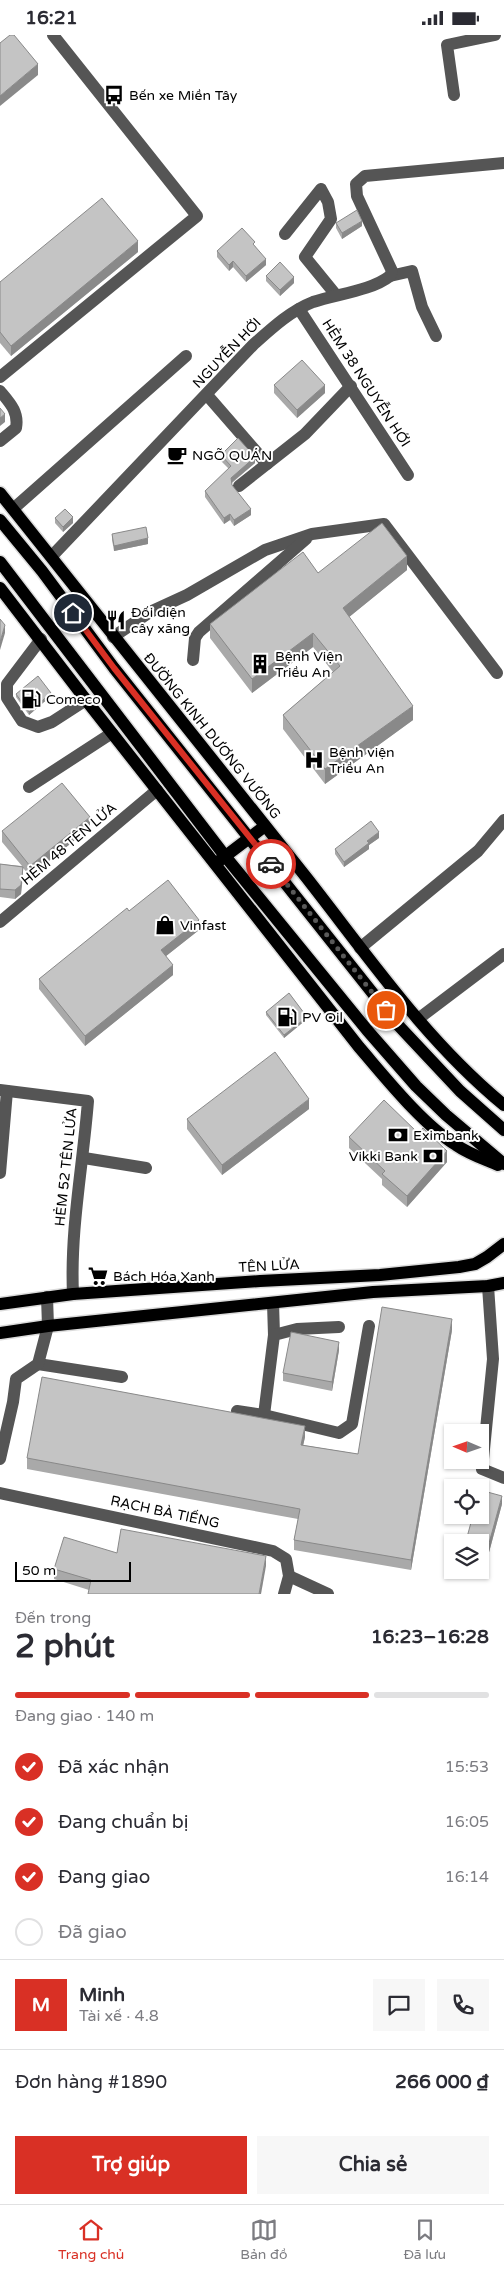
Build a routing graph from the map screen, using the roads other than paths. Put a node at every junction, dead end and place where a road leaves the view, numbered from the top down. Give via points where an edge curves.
1 (53, 35) edge
2 (495, 35) edge
3 (454, 95) dead end
4 (504, 163) edge
5 (285, 234) dead end
6 (390, 276) junction
7 (336, 295) junction
8 (299, 309) junction
9 (436, 336) dead end
10 (186, 355) dead end
11 (0, 377) edge
12 (350, 386) junction
13 (0, 391) edge
14 (207, 395) junction
15 (0, 441) edge
16 (267, 464) junction
17 (408, 475) dead end
18 (239, 486) dead end
19 (0, 493) edge
20 (12, 509) junction
21 (0, 519) edge
22 (312, 534) junction
23 (52, 556) junction
24 (0, 562) edge
25 (0, 588) edge
26 (113, 637) junction
27 (40, 639) junction
28 (193, 660) dead end
29 (497, 673) dead end
30 (86, 701) junction
31 (112, 733) junction
32 (168, 780) junction
33 (30, 787) dead end
34 (156, 790) junction
35 (504, 820) edge
36 (265, 826) junction
37 (249, 838) junction
38 (220, 860) junction
39 (0, 921) edge
40 (360, 948) junction
41 (504, 954) edge
42 (418, 1019) junction
43 (3, 1091) edge
44 (504, 1105) edge
45 (504, 1130) edge
46 (84, 1158) junction
47 (504, 1166) edge
48 (146, 1168) dead end
49 (0, 1173) edge
50 (504, 1244) edge
51 (504, 1283) edge
52 (488, 1286) junction
53 (73, 1294) junction
54 (47, 1297) junction
55 (273, 1303) junction
56 (0, 1304) edge
57 (48, 1326) junction
58 (339, 1327) dead end
59 (369, 1327) dead end
60 (0, 1333) edge
61 (274, 1335) junction
62 (38, 1364) junction
63 (122, 1377) dead end
64 (236, 1411) edge
65 (264, 1415) junction
66 (0, 1459) edge
67 (504, 1478) edge
68 (0, 1493) edge
69 (289, 1576) junction
70 (284, 1594) edge
71 (328, 1594) edge

1 - 11 street via 197,216
2 - 3 street via 446,45
4 - 6 street via 365,176 356,184 357,196 392,271
5 - 7 street via 320,189 328,202 331,219 305,257
6 - 7 street, NGUYỄN HỚI
6 - 9 street, NGUYỄN HỚI via 412,271 422,307
7 - 8 street, NGUYỄN HỚI
8 - 12 street, HẺM 38 NGUYỄN HỚI
8 - 14 street, NGUYỄN HỚI via 253,345
10 - 20 street
12 - 16 street via 304,434
12 - 17 street, HẺM 38 NGUYỄN HỚI
13 - 15 street via 18,418 16,428
14 - 16 street
14 - 23 street, NGUYỄN HỚI
16 - 18 street
19 - 20 main road, ĐƯỜNG KINH DƯƠNG VƯƠNG
20 - 23 main road, ĐƯỜNG KINH DƯƠNG VƯƠNG
21 - 37 main road
22 - 26 street via 265,550 187,595 150,612
22 - 28 street via 199,632 195,638
22 - 29 street via 384,524
23 - 26 main road, ĐƯỜNG KINH DƯƠNG VƯƠNG
24 - 32 main road
25 - 27 main road
26 - 36 main road, ĐƯỜNG KINH DƯƠNG VƯƠNG
27 - 30 main road
27 - 30 street via 8,684 7,699 22,721 38,727
30 - 31 main road
31 - 33 street
31 - 34 main road
32 - 34 main road
32 - 38 main road
34 - 38 main road
34 - 39 street, HẺM 48 TÊN LỬA
35 - 40 street via 478,851
36 - 37 main road
36 - 40 main road, ĐƯỜNG KINH DƯƠNG VƯƠNG
37 - 38 main road
37 - 45 main road via 398,1025 460,1091
38 - 47 main road via 391,1058 446,1115
38 - 47 main road via 330,1011 394,1087 445,1138
40 - 42 main road, ĐƯỜNG KINH DƯƠNG VƯƠNG
41 - 42 street
42 - 44 main road, ĐƯỜNG KINH DƯƠNG VƯƠNG via 451,1056
43 - 46 street, HẺM 52 TÊN LỬA via 88,1101
43 - 49 street
46 - 48 street
46 - 53 street, HẺM 52 TÊN LỬA via 72,1258
50 - 53 main road, TÊN LỬA via 482,1261 459,1267
51 - 52 main road
52 - 55 main road via 374,1292
52 - 67 street via 493,1359 482,1469
53 - 54 main road, TÊN LỬA
54 - 56 main road, TÊN LỬA
54 - 57 street
55 - 57 main road
55 - 61 street
57 - 60 main road
57 - 62 street
58 - 61 street via 297,1329
59 - 65 street via 352,1424 339,1433
61 - 65 street
62 - 63 street
62 - 66 street via 16,1379
64 - 65 street
68 - 69 street, RẠCH BÀ TIẾNG via 274,1551 286,1559
69 - 70 street
69 - 71 street

